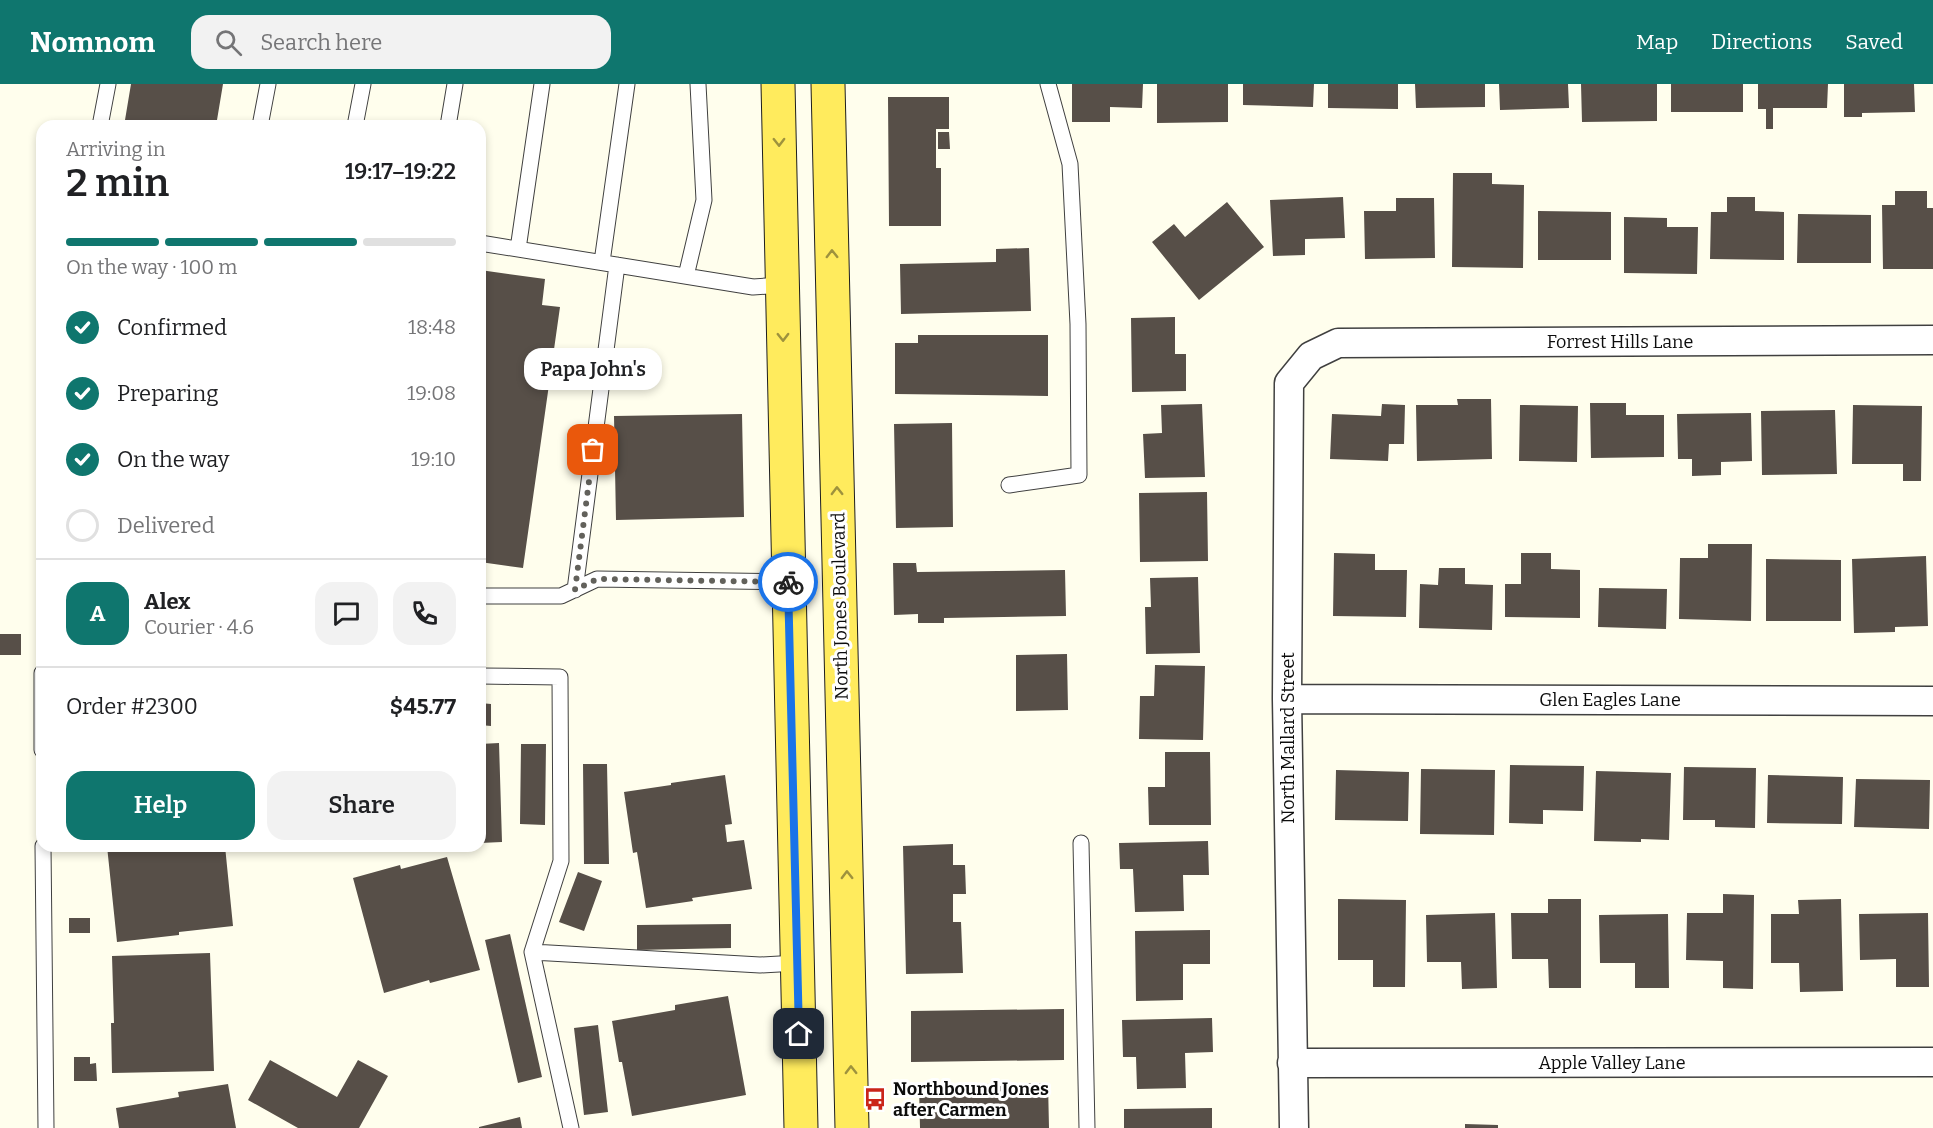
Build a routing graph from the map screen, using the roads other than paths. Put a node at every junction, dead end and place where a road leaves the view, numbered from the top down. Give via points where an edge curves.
1 (108, 84) edge
2 (268, 84) edge
3 (363, 84) edge
4 (455, 84) edge
5 (542, 84) edge
6 (627, 84) edge
7 (698, 84) edge
8 (778, 84) edge
9 (828, 84) edge
10 (1048, 84) edge
11 (101, 120) edge
12 (261, 120) edge
13 (356, 120) edge
14 (449, 120) edge
15 (486, 244) edge
16 (518, 249) junction
17 (610, 263) junction
18 (686, 276) junction
19 (782, 285) junction
20 (833, 286) junction
21 (1933, 340) edge
22 (1311, 356) joint
23 (1009, 485) dead end
24 (788, 582) junction
25 (575, 590) junction
26 (486, 596) edge
27 (486, 676) edge
28 (1287, 699) junction
29 (1933, 701) edge
30 (1081, 843) dead end
31 (43, 852) edge
32 (532, 952) junction
33 (797, 963) junction
34 (1933, 1062) edge
35 (1292, 1063) junction
36 (46, 1128) edge
37 (571, 1128) edge
38 (801, 1128) edge
39 (852, 1128) edge
40 (1087, 1128) edge
41 (1294, 1128) edge

1 - 11 lane
2 - 12 lane
3 - 13 lane
4 - 14 lane
5 - 16 lane
6 - 17 lane
7 - 18 lane via 705,200
8 -> 19 main road
20 -> 9 main road, North Jones Boulevard
10 - 23 lane via 1070,164 1078,324 1079,475
15 - 16 lane
16 - 17 lane
17 - 18 lane
17 - 25 lane
18 - 19 lane via 753,287
19 - 20 main road
19 -> 24 main road
39 -> 20 main road, North Jones Boulevard
21 - 22 street, Forrest Hills Lane via 1338,343
22 - 28 street, North Mallard Street via 1288,383
24 - 25 lane via 597,579
24 - 33 main road
25 - 26 lane via 561,596
27 - 32 lane via 560,677 561,861
28 - 29 street, Glen Eagles Lane
28 - 35 street, North Mallard Street
30 - 40 lane
31 - 36 lane
32 - 33 lane via 760,965
32 - 37 lane
33 - 38 main road
34 - 35 street, Apple Valley Lane
35 - 41 street, North Mallard Street

